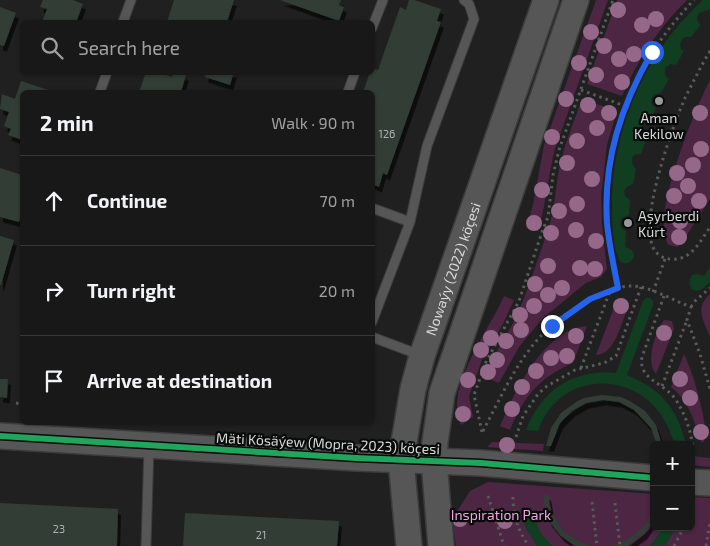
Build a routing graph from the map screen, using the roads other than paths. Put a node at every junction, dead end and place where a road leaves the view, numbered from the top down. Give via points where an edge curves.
1 (131, 0) edge
2 (383, 0) edge
3 (464, 0) edge
4 (546, 0) edge
5 (576, 0) edge
6 (125, 20) edge
7 (375, 20) edge
8 (105, 75) edge
9 (354, 75) edge
10 (101, 90) edge
11 (349, 90) edge
12 (375, 209) edge
13 (410, 222) junction
14 (375, 314) edge
15 (375, 338) edge
16 (422, 356) junction
17 (16, 434) edge
18 (149, 445) junction
19 (401, 460) junction
20 (434, 461) junction
21 (650, 478) edge
22 (695, 482) edge
23 (710, 483) edge
24 (146, 546) edge
25 (409, 546) edge
26 (441, 546) edge

1 - 6 lane
2 - 7 lane
3 - 13 lane via 469,4 474,19 427,146
4 - 16 main road, Nowaýy (2022) köçesi
5 - 20 main road, Nowaýy (2022) köçesi via 442,393
8 - 10 lane
9 - 11 lane
12 - 13 lane
13 - 14 lane
15 - 16 lane
16 - 19 main road, Nowaýy (2022) köçesi via 412,389
17 - 18 main road, Mäti Kösäýew (Mopra, 2023) köçesi
18 - 19 main road, Mäti Kösäýew (Mopra, 2023) köçesi
18 - 24 lane
19 - 20 main road, Mäti Kösäýew (Mopra, 2023) köçesi
19 - 25 main road, Nowaýy (2022) köçesi
20 - 21 main road, Mäti Kösäýew (Mopra, 2023) köçesi
20 - 26 main road, Nowaýy (2022) köçesi
22 - 23 main road

